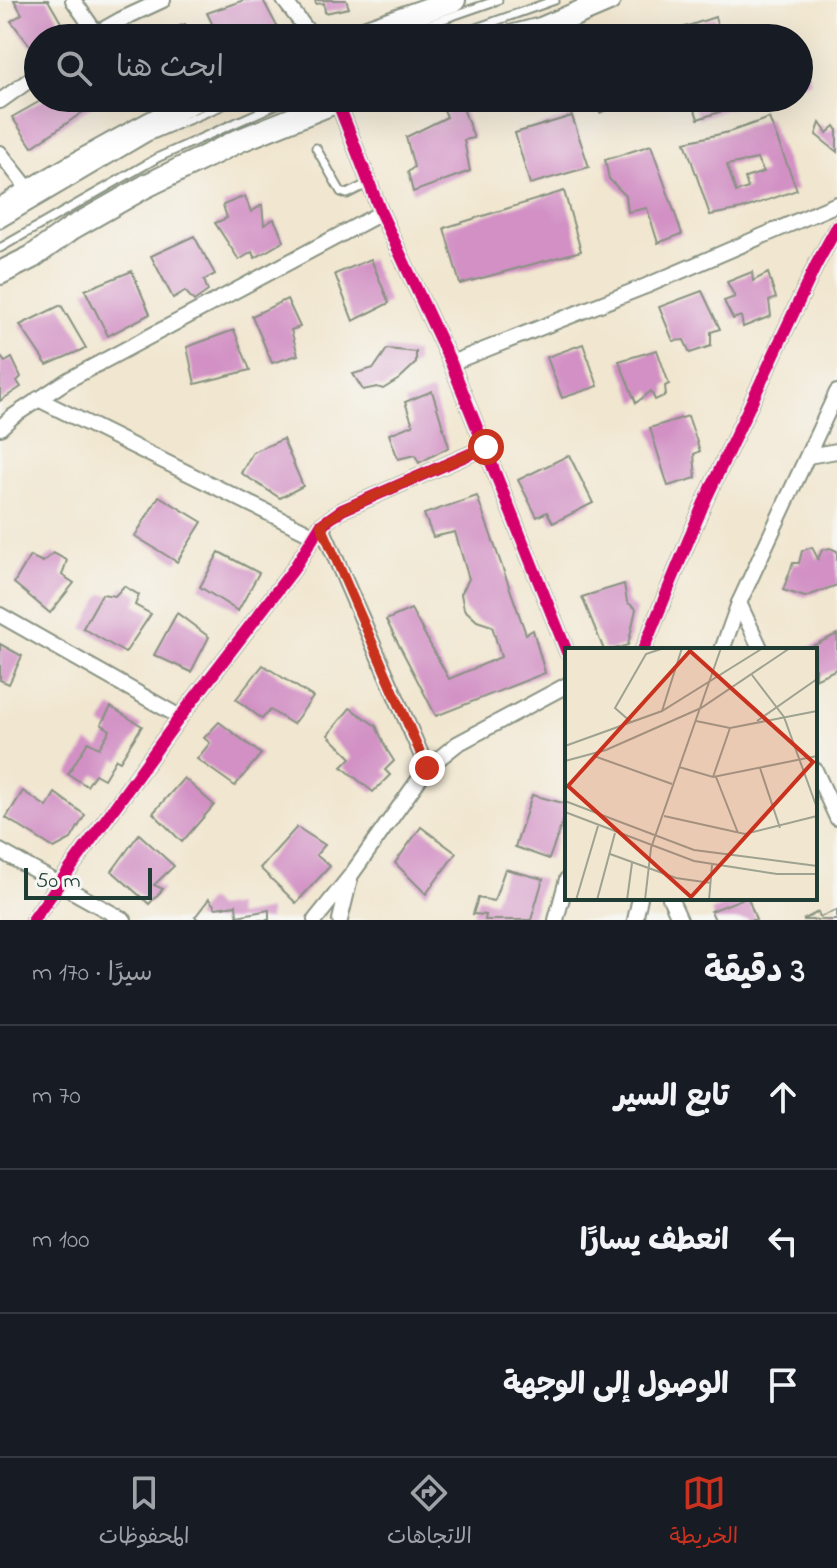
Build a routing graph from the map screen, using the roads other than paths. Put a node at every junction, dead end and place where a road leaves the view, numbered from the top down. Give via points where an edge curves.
1 (73, 0) edge
2 (163, 0) edge
3 (284, 0) edge
4 (454, 0) edge
5 (498, 0) edge
6 (555, 0) edge
7 (609, 0) edge
8 (86, 24) edge
9 (113, 24) edge
10 (302, 24) edge
11 (386, 24) edge
12 (429, 24) edge
13 (487, 24) edge
14 (553, 24) edge
15 (24, 84) edge
16 (0, 101) edge
17 (172, 112) edge
18 (207, 112) edge
19 (260, 112) edge
20 (308, 112) edge
21 (344, 112) edge
22 (316, 148) dead end
23 (0, 153) edge
24 (369, 183) junction
25 (30, 191) junction
26 (837, 204) edge
27 (0, 210) edge
28 (381, 213) junction
29 (0, 224) edge
30 (837, 227) edge
31 (0, 248) edge
32 (0, 273) edge
33 (451, 363) junction
34 (837, 392) edge
35 (38, 399) junction
36 (0, 428) edge
37 (486, 447) junction
38 (837, 451) edge
39 (808, 456) junction
40 (317, 530) junction
41 (739, 603) junction
42 (0, 615) edge
43 (565, 648) edge
44 (644, 648) edge
45 (723, 648) edge
46 (760, 648) edge
47 (565, 686) edge
48 (180, 717) junction
49 (427, 768) junction
50 (817, 774) edge
51 (837, 818) edge
52 (0, 851) edge
53 (351, 875) junction
54 (60, 883) junction
55 (565, 886) edge
56 (640, 900) edge
57 (671, 900) edge
58 (33, 920) edge
59 (124, 920) edge
60 (315, 920) edge
61 (340, 920) edge
62 (556, 920) edge
63 (635, 920) edge
64 (680, 920) edge

1 - 8 street
2 - 9 street
3 - 10 street
4 - 11 main road
5 - 12 lane
6 - 13 lane
7 - 14 main road
15 - 16 street
17 - 25 main road
18 - 29 lane via 148,137
19 - 31 lane via 159,157
20 - 32 main road via 146,186
21 - 24 street
22 - 24 lane via 341,192
23 - 25 street
24 - 28 street
25 - 27 main road
26 - 33 street
28 - 33 street
28 - 35 street
30 - 44 street via 703,505
33 - 37 street
34 - 39 street
35 - 36 street
35 - 40 street
37 - 40 street via 342,510
37 - 43 street
38 - 39 street
39 - 41 street
40 - 48 street via 293,570
40 - 49 street
41 - 45 street
41 - 46 street
42 - 48 street
47 - 49 street via 457,744
48 - 54 street
49 - 53 street
50 - 51 street
52 - 54 street
53 - 60 street
53 - 61 street
54 - 58 street
54 - 59 street
55 - 62 street
56 - 63 street
57 - 64 street

